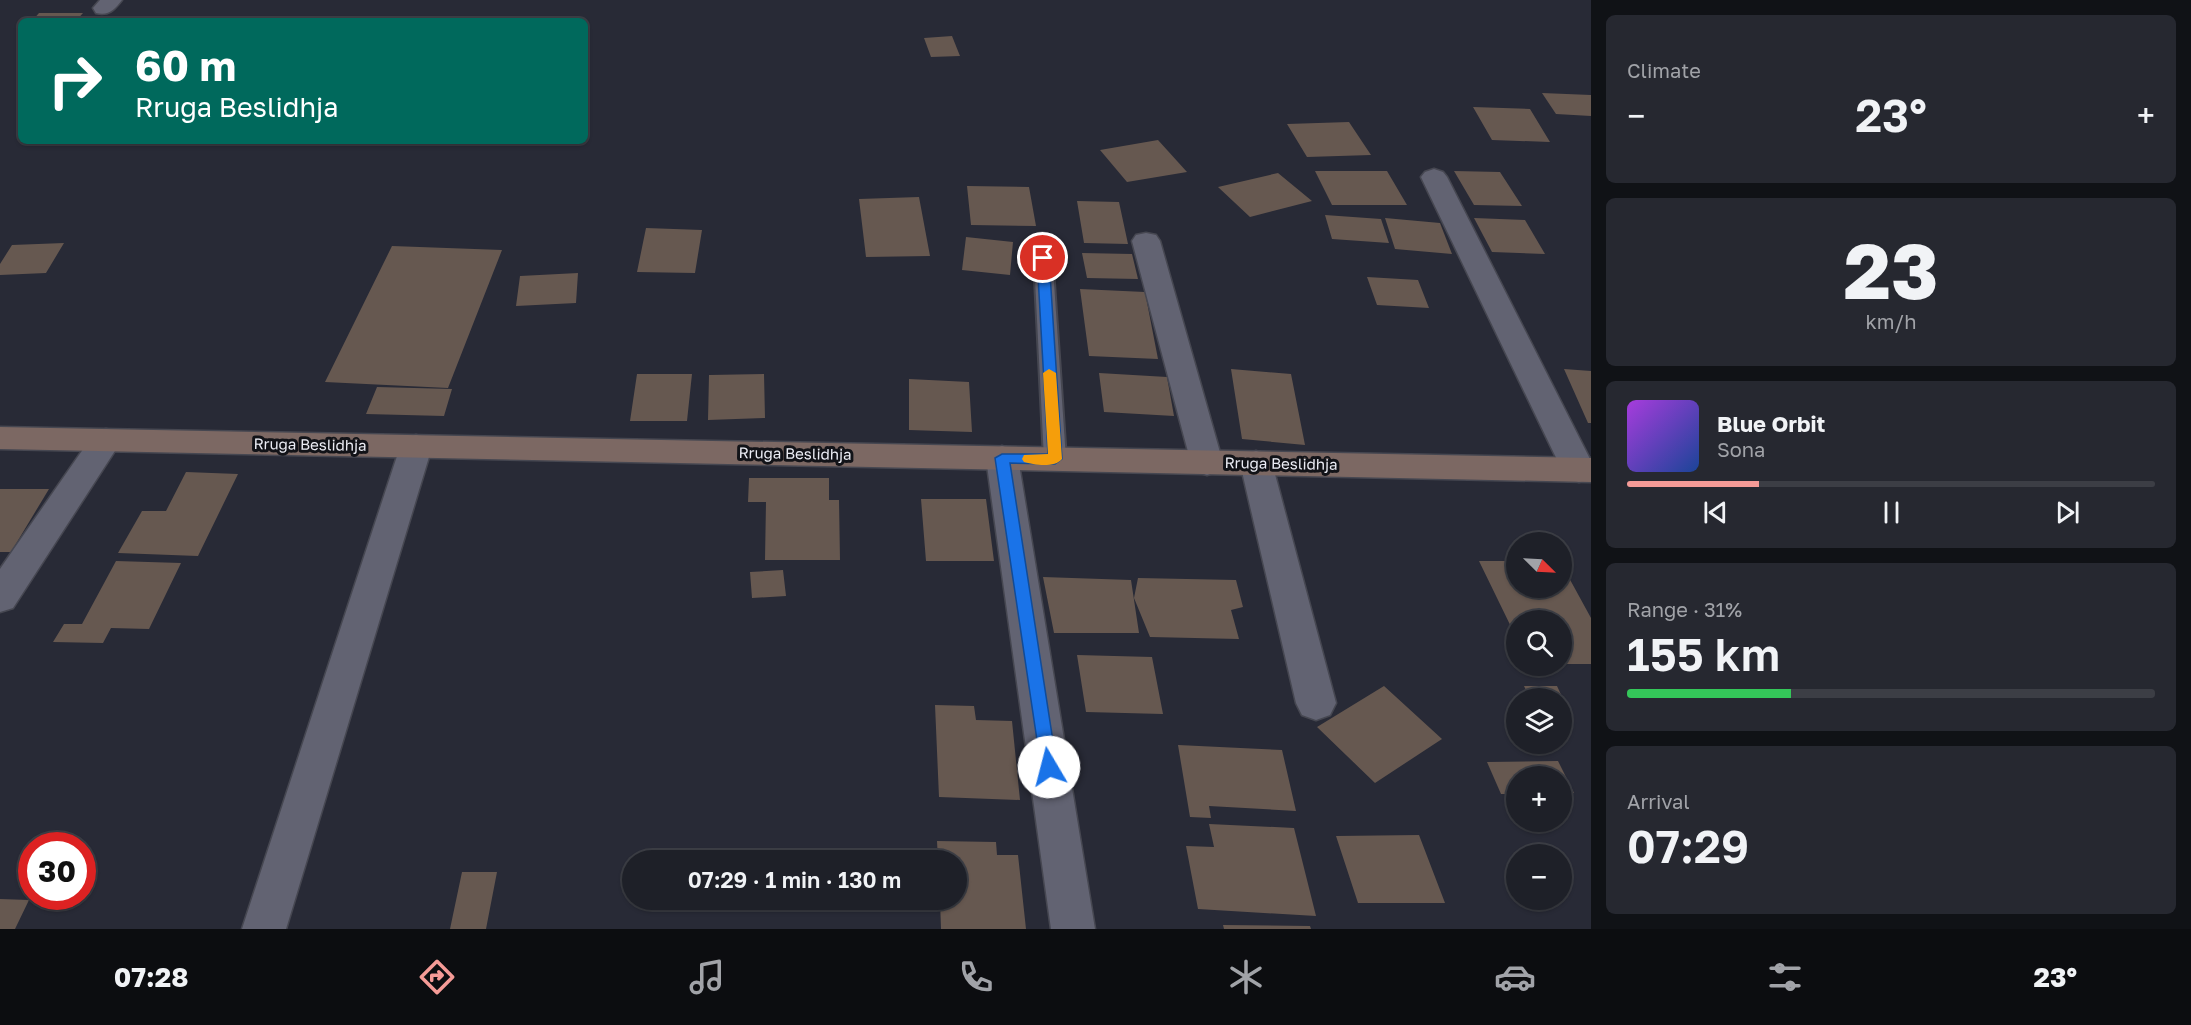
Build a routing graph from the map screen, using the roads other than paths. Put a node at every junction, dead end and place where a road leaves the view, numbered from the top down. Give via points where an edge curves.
1 (1434, 177) dead end
2 (1042, 239) dead end
3 (1146, 240) dead end
4 (0, 438) edge
5 (106, 440) junction
6 (416, 447) junction
7 (1002, 458) junction
8 (1055, 459) junction
9 (1207, 462) junction
10 (1256, 463) junction
11 (1585, 470) edge
12 (0, 598) edge
13 (1316, 703) dead end
14 (264, 929) edge
15 (1074, 929) edge

1 - 11 street
2 - 8 lane
3 - 9 street
4 - 5 main road, Rruga Beslidhja
5 - 6 main road, Rruga Beslidhja
5 - 12 street
6 - 7 main road, Rruga Beslidhja
6 - 14 street
7 - 8 main road, Rruga Beslidhja
7 - 15 street
8 - 9 main road, Rruga Beslidhja
9 - 10 main road, Rruga Beslidhja
10 - 11 main road, Rruga Beslidhja
10 - 13 street

